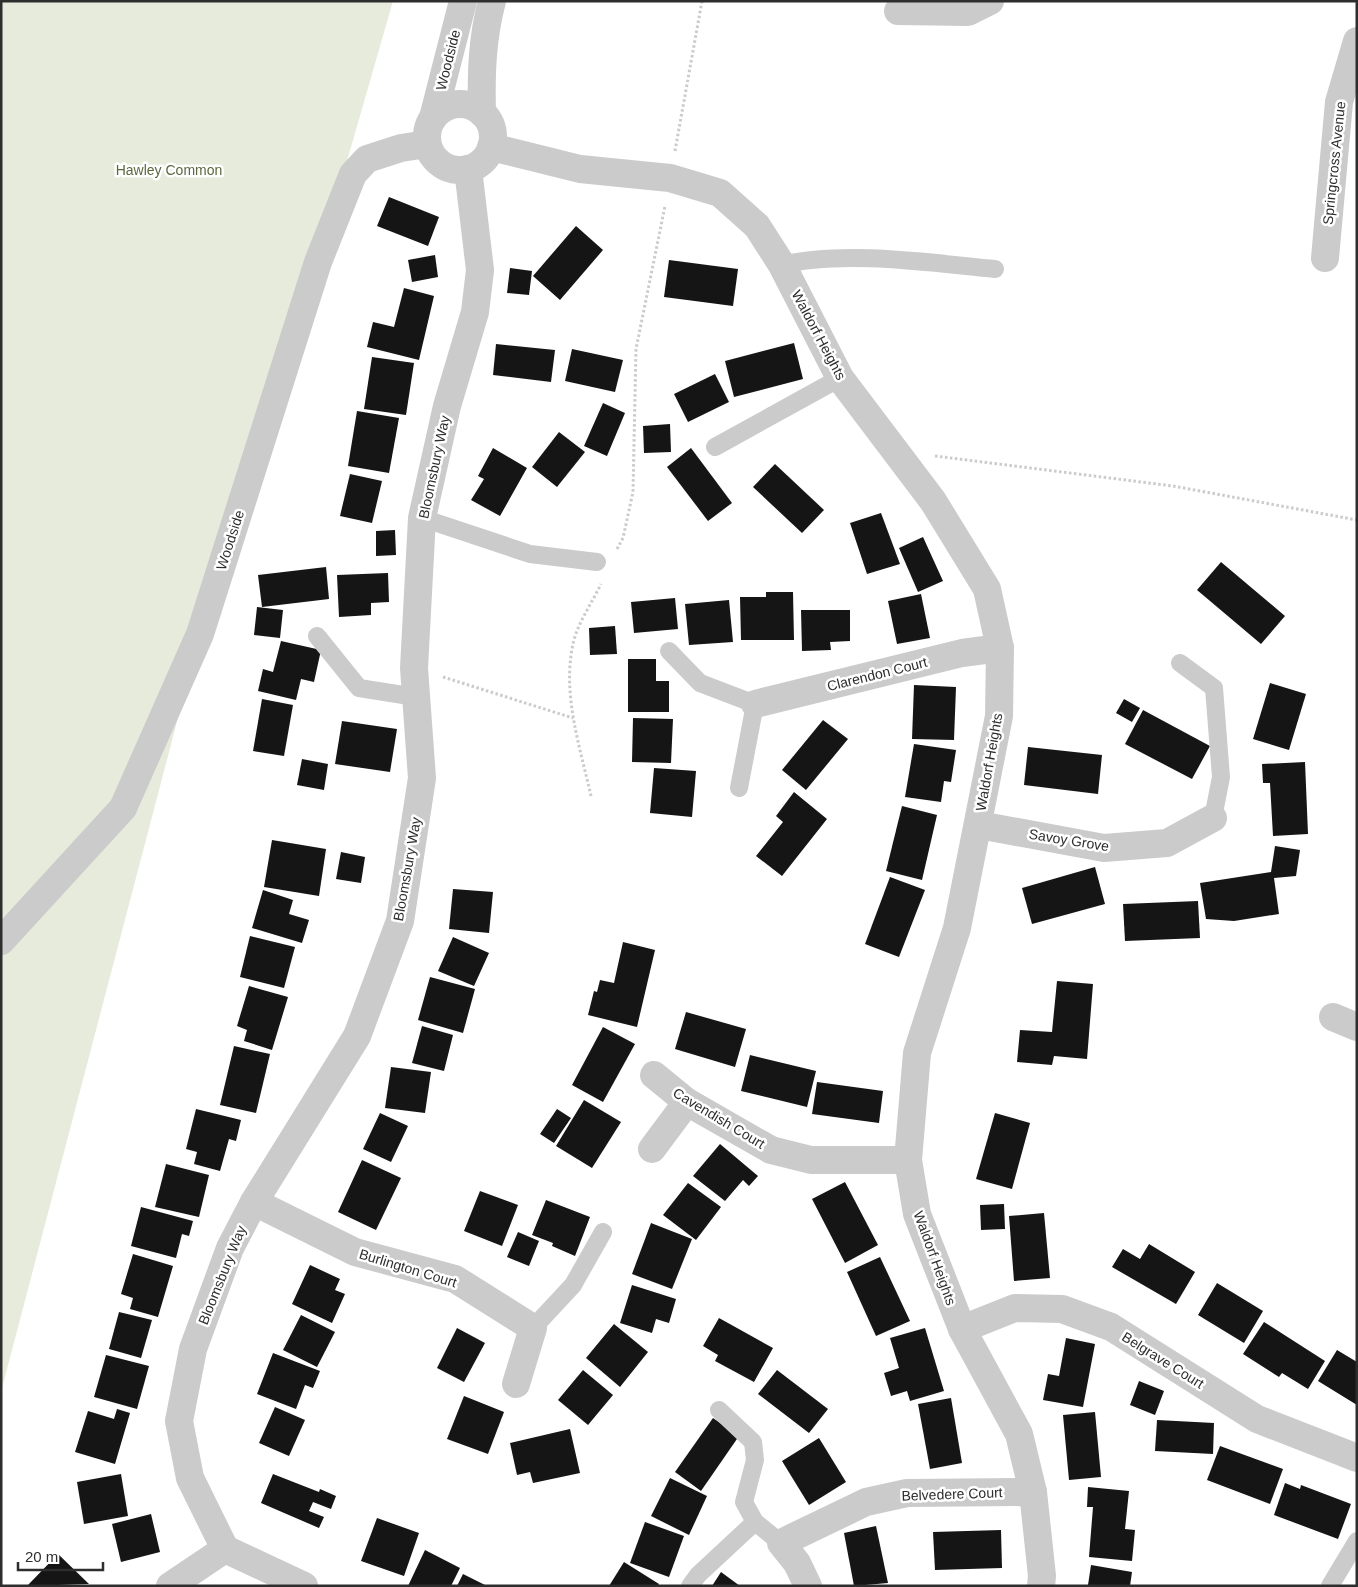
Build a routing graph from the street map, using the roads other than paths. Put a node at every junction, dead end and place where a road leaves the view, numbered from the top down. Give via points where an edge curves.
1 (463, 1) edge
2 (492, 1) edge
3 (990, 1) edge
4 (898, 11) dead end
5 (1357, 41) edge
6 (482, 113) junction
7 (430, 131) junction
8 (491, 147) junction
9 (468, 169) junction
10 (1325, 258) dead end
11 (782, 265) junction
12 (995, 269) dead end
13 (840, 378) junction
14 (715, 447) dead end
15 (422, 518) junction
16 (597, 562) dead end
17 (317, 636) dead end
18 (1000, 648) junction
19 (669, 651) dead end
20 (1180, 663) dead end
21 (416, 697) junction
22 (755, 704) junction
23 (739, 788) dead end
24 (1213, 818) joint
25 (979, 825) junction
26 (1, 941) edge
27 (654, 1075) dead end
28 (687, 1102) junction
29 (652, 1149) dead end
30 (908, 1160) junction
31 (254, 1202) junction
32 (603, 1232) dead end
33 (533, 1328) junction
34 (962, 1329) junction
35 (516, 1384) dead end
36 (719, 1410) dead end
37 (1357, 1458) edge
38 (1033, 1492) junction
39 (756, 1522) junction
40 (1357, 1541) edge
41 (781, 1543) junction
42 (225, 1549) junction
43 (170, 1586) edge
44 (304, 1586) edge
45 (690, 1586) edge
46 (808, 1586) edge
47 (1041, 1586) edge
48 (1330, 1586) edge

1 - 7 street, Woodside
2 - 6 street via 484,42
3 - 4 street via 968,12
5 - 10 street, Springcross Avenue via 1339,102
6 - 7 street, Woodside via 462,104 440,110
6 - 8 street via 490,125
7 - 9 street via 430,152 442,165
7 - 26 street, Woodside via 401,148 367,159 353,174 318,262 200,634 123,808
8 - 9 street via 480,163
8 - 11 street, Waldorf Heights via 580,169 670,178 720,193 757,226
9 - 15 street, Bloomsbury Way via 480,270 475,312 448,406
11 - 12 lane via 801,260 880,259
11 - 13 street, Waldorf Heights
13 - 14 lane
13 - 18 street, Waldorf Heights via 933,501 987,589
15 - 16 lane via 530,554
15 - 21 street, Bloomsbury Way via 414,668
17 - 21 lane via 359,688
18 - 22 street, Clarendon Court via 962,653
18 - 25 street, Waldorf Heights via 999,716
19 - 22 lane via 700,682
20 - 24 lane via 1214,688 1221,777
21 - 31 street, Bloomsbury Way via 422,778 400,921 357,1036
22 - 23 lane
24 - 25 street, Savoy Grove via 1167,843 1104,848
25 - 30 street, Waldorf Heights via 957,928 917,1053
27 - 28 street, Cavendish Court
28 - 29 street
28 - 30 street, Cavendish Court via 771,1150 811,1160
30 - 34 street, Waldorf Heights via 917,1214
31 - 33 street, Burlington Court via 355,1252 455,1279
31 - 42 street, Bloomsbury Way via 230,1248 193,1349 179,1421 190,1478
32 - 33 lane via 573,1285
33 - 35 street
34 - 37 street, Belgrave Court via 1016,1308 1062,1309 1111,1326 1257,1419
34 - 38 street, Waldorf Heights via 1018,1434
36 - 39 lane via 753,1442 755,1460 744,1502
38 - 41 street, Belvedere Court via 907,1493 866,1502
38 - 47 street, Waldorf Heights
39 - 41 lane
39 - 45 lane via 698,1574
40 - 48 lane
41 - 46 street via 797,1563
42 - 43 street
42 - 44 street

